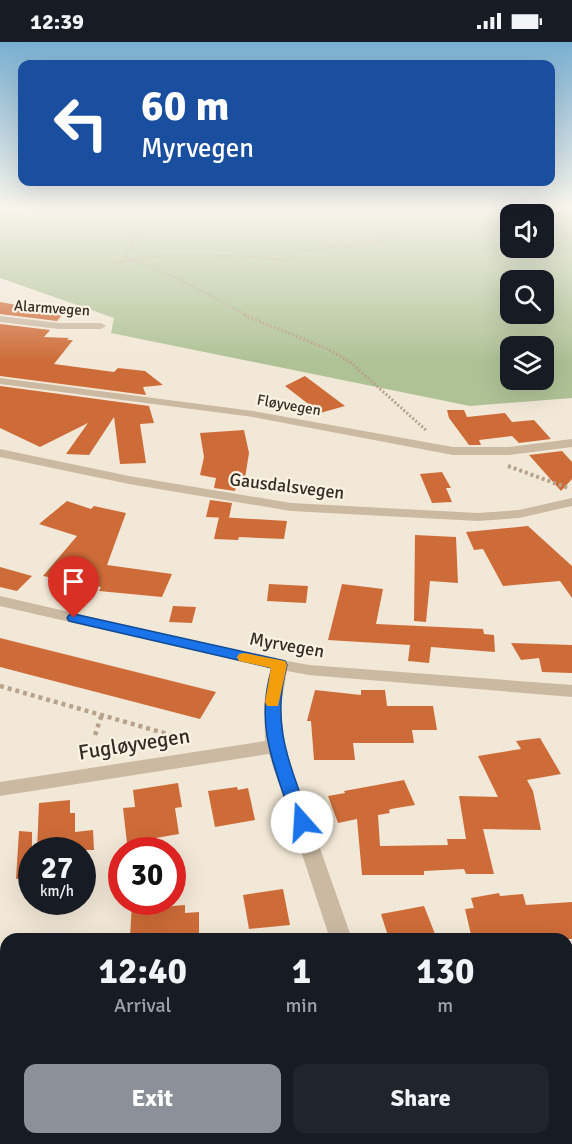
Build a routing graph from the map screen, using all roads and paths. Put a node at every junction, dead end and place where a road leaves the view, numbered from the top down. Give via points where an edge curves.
1 (138, 258) edge
2 (269, 258) edge
3 (288, 258) edge
4 (133, 259) junction
5 (111, 263) dead end
6 (0, 319) edge
7 (101, 326) dead end
8 (0, 381) edge
9 (429, 433) dead end
10 (572, 443) edge
11 (0, 453) edge
12 (506, 465) dead end
13 (572, 489) edge
14 (572, 502) edge
15 (0, 601) edge
16 (280, 665) junction
17 (0, 686) edge
18 (572, 691) edge
19 (102, 714) junction
20 (95, 735) dead end
21 (275, 746) junction
22 (200, 757) junction
23 (0, 789) edge
24 (339, 933) edge

1 - 4 path
2 - 3 path
4 - 5 path
4 - 9 path via 245,315 342,357
6 - 7 street, Alarmvegen
8 - 10 street, Fløyvegen via 253,414 453,451 509,451
11 - 14 street, Gausdalsvegen via 129,480 291,507 478,517 525,513
12 - 13 path
15 - 16 street, Myrvegen
16 - 18 street, Myrvegen via 389,678
16 - 21 street via 272,715
17 - 19 path
19 - 20 path
19 - 22 path via 189,741
21 - 22 street, Fugløyvegen
21 - 24 street
22 - 23 street, Fugløyvegen

